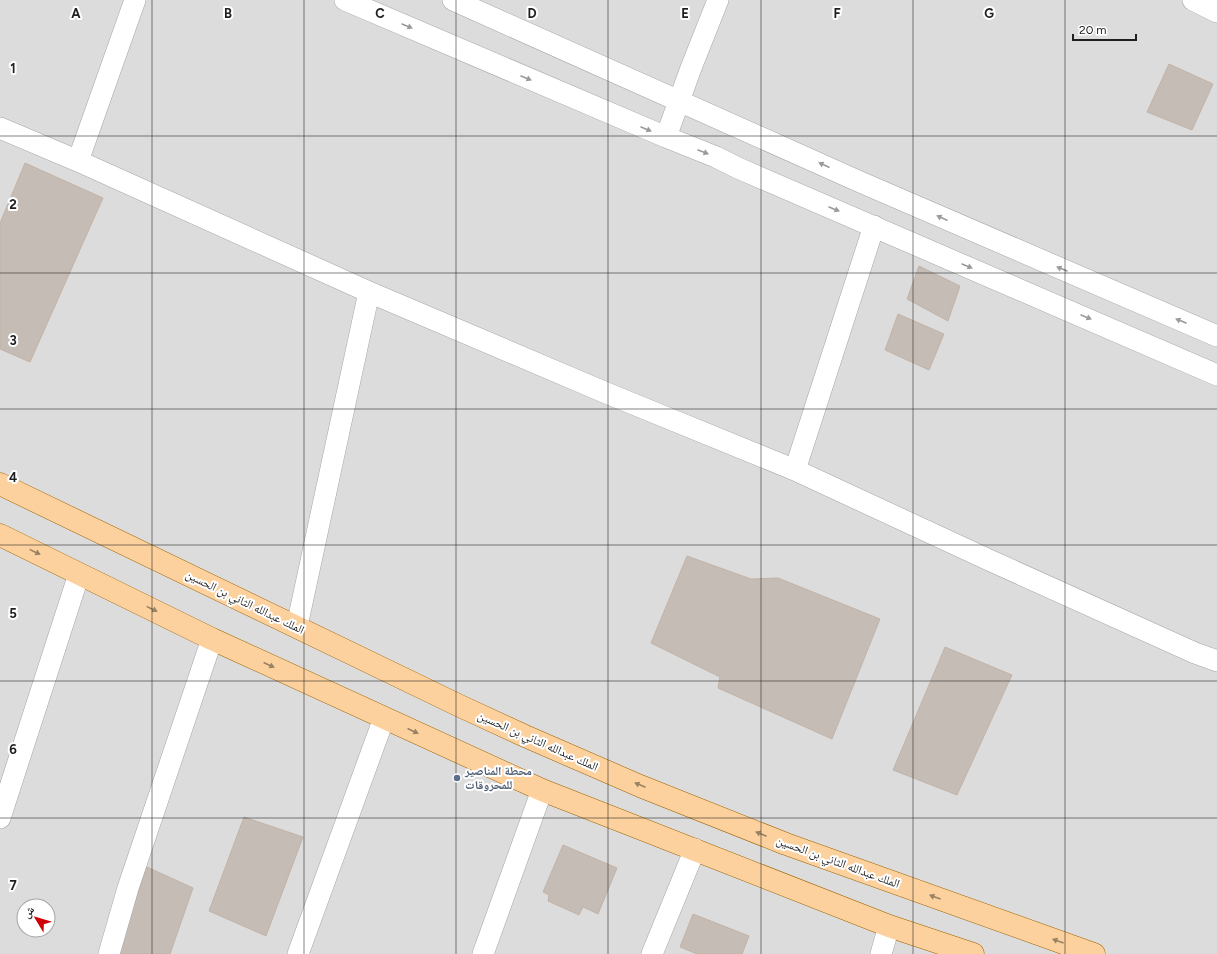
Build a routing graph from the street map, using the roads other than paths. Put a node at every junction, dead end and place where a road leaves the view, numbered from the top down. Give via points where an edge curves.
1 (135, 0) edge
2 (345, 0) edge
3 (453, 0) edge
4 (718, 0) edge
5 (1193, 0) edge
6 (1217, 12) edge
7 (679, 100) junction
8 (0, 128) edge
9 (666, 138) junction
10 (78, 161) junction
11 (874, 226) junction
12 (369, 292) junction
13 (1217, 336) edge
14 (1217, 375) edge
15 (795, 470) junction
16 (0, 484) edge
17 (0, 535) edge
18 (79, 574) junction
19 (297, 626) junction
20 (212, 639) junction
21 (1217, 661) edge
22 (384, 718) junction
23 (542, 790) junction
24 (0, 818) edge
25 (695, 849) junction
26 (889, 926) junction
27 (109, 954) edge
28 (298, 954) edge
29 (483, 954) edge
30 (652, 954) edge
31 (880, 954) edge
32 (973, 954) edge
33 (1094, 954) edge

1 - 10 street
2 -> 9 street
3 - 7 street
4 - 7 street
5 - 6 street
7 - 9 street
13 -> 7 street
8 - 10 street
9 -> 11 street
10 - 12 street
11 -> 14 street
11 - 15 street
12 - 15 street
12 - 19 street
15 - 21 street
16 - 19 main road, الملك عبدالله الثاني بن الحسين
17 -> 18 main road
18 -> 20 main road
18 - 24 street
33 -> 19 main road, الملك عبدالله الثاني بن الحسين via 786,844 640,786 526,736
20 -> 22 main road
20 - 27 street via 128,888
22 -> 23 main road
22 - 28 street
23 - 25 main road
23 - 29 street
25 - 26 main road
25 - 30 street
26 - 31 street
26 - 32 main road

